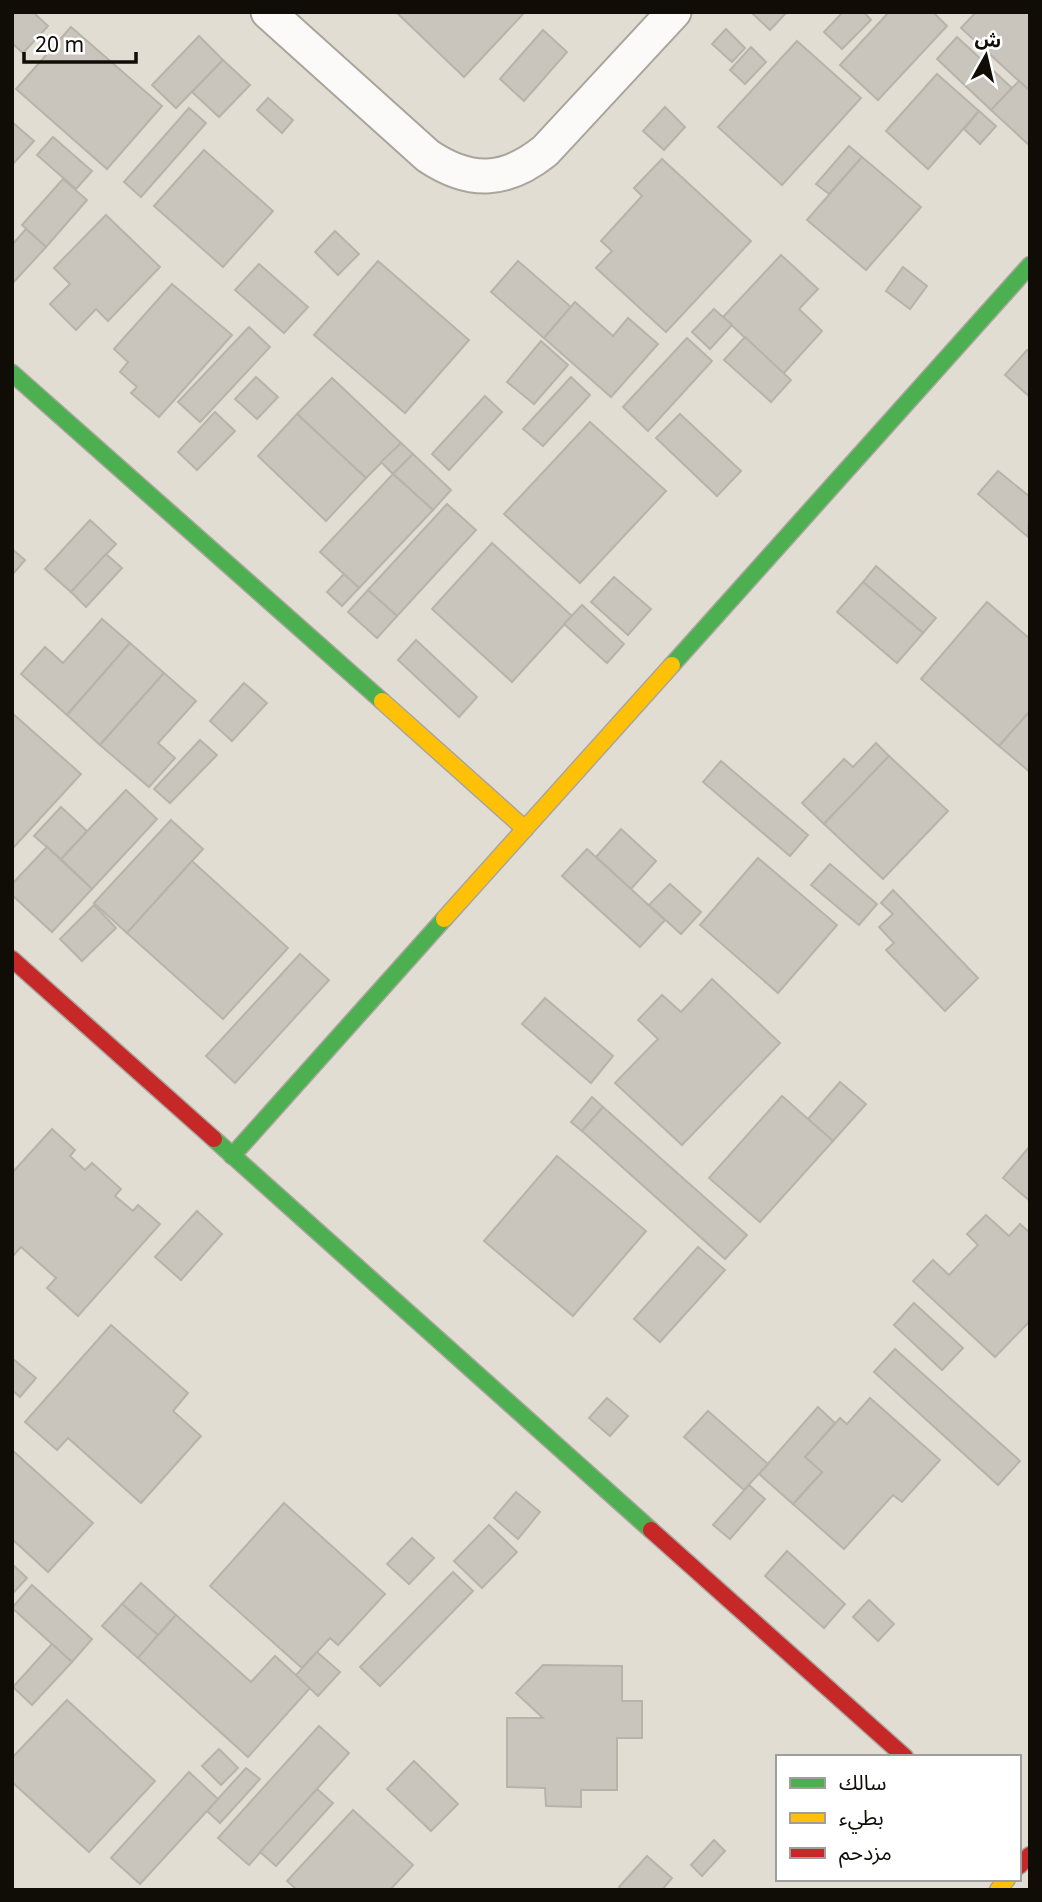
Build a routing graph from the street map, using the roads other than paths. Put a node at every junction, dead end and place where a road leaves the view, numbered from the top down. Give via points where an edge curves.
1 (268, 12) edge
2 (674, 12) edge
3 (1030, 265) edge
4 (12, 373) edge
5 (525, 829) junction
6 (12, 959) edge
7 (232, 1156) junction
8 (903, 1755) edge

1 - 2 street via 428,156 466,175 488,176 509,173 545,151
3 - 5 street
4 - 5 street
5 - 7 street
6 - 7 street
7 - 8 street

